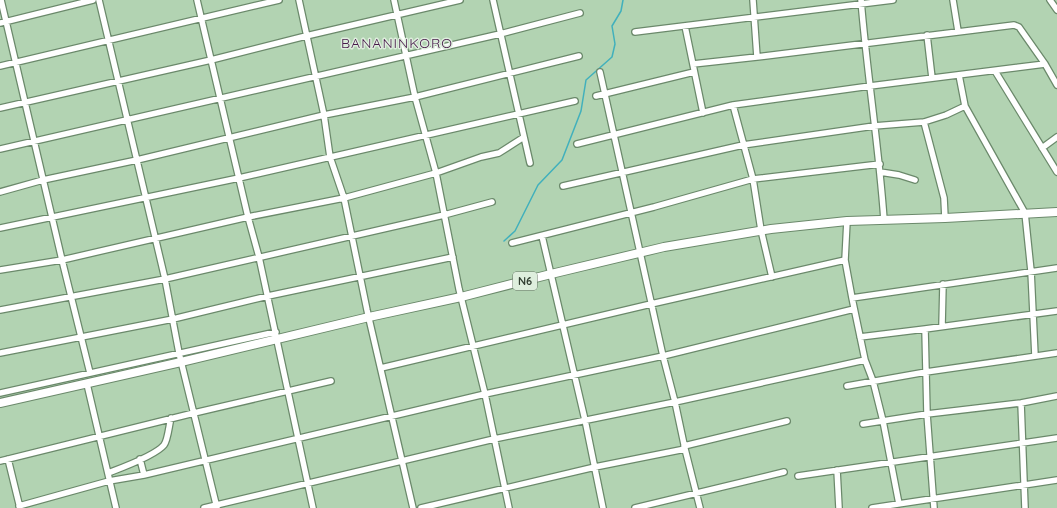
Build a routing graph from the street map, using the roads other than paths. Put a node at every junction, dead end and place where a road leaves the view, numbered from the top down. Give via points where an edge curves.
1 (1, 0) edge
2 (93, 0) edge
3 (99, 0) edge
4 (197, 0) edge
5 (279, 0) edge
6 (299, 0) edge
7 (394, 0) edge
8 (460, 0) edge
9 (493, 0) edge
10 (753, 0) edge
11 (893, 0) edge
12 (953, 0) edge
13 (1050, 0) edge
14 (861, 2) edge
15 (1057, 10) edge
16 (580, 13) dead end
17 (397, 15) junction
18 (755, 16) junction
19 (201, 18) junction
20 (3, 22) edge
21 (685, 26) junction
22 (958, 31) junction
23 (635, 32) dead end
24 (500, 34) junction
25 (927, 35) junction
26 (306, 36) junction
27 (108, 40) junction
28 (866, 43) junction
29 (406, 56) junction
30 (579, 56) dead end
31 (757, 57) junction
32 (211, 60) junction
33 (16, 62) junction
34 (693, 64) junction
35 (1045, 64) junction
36 (0, 66) edge
37 (995, 71) junction
38 (600, 72) dead end
39 (694, 72) junction
40 (509, 73) junction
41 (959, 75) junction
42 (315, 77) junction
43 (932, 78) junction
44 (118, 82) junction
45 (1057, 85) edge
46 (870, 86) junction
47 (605, 94) junction
48 (596, 96) dead end
49 (415, 97) junction
50 (220, 98) junction
51 (574, 101) dead end
52 (26, 102) junction
53 (733, 105) junction
54 (965, 106) junction
55 (0, 108) edge
56 (703, 113) junction
57 (519, 114) junction
58 (324, 115) junction
59 (127, 120) junction
60 (924, 122) junction
61 (874, 126) junction
62 (425, 135) junction
63 (615, 135) junction
64 (524, 137) junction
65 (1057, 137) edge
66 (229, 139) junction
67 (34, 141) junction
68 (577, 144) dead end
69 (743, 145) junction
70 (1042, 148) junction
71 (0, 150) edge
72 (330, 157) junction
73 (137, 160) junction
74 (530, 163) dead end
75 (880, 164) junction
76 (1056, 170) edge
77 (880, 172) junction
78 (436, 173) junction
79 (623, 173) junction
80 (239, 178) junction
81 (753, 179) junction
82 (43, 180) junction
83 (915, 180) dead end
84 (563, 186) dead end
85 (0, 192) edge
86 (145, 198) junction
87 (344, 198) junction
88 (492, 202) dead end
89 (1057, 212) edge
90 (632, 213) junction
91 (1025, 213) junction
92 (444, 215) junction
93 (248, 216) junction
94 (53, 218) junction
95 (945, 218) junction
96 (884, 220) junction
97 (847, 221) junction
98 (0, 228) edge
99 (761, 230) junction
100 (352, 236) junction
101 (542, 236) junction
102 (155, 238) junction
103 (512, 243) dead end
104 (640, 253) junction
105 (259, 257) junction
106 (452, 257) junction
107 (62, 260) junction
108 (845, 260) junction
109 (1057, 268) edge
110 (0, 270) edge
111 (1031, 271) junction
112 (551, 274) junction
113 (772, 277) junction
114 (360, 278) junction
115 (165, 279) junction
116 (943, 284) junction
117 (70, 296) junction
118 (268, 296) junction
119 (461, 297) junction
120 (852, 298) junction
121 (652, 304) junction
122 (854, 309) junction
123 (0, 310) edge
124 (1057, 311) edge
125 (1033, 314) junction
126 (369, 317) junction
127 (173, 319) junction
128 (563, 326) junction
129 (942, 326) junction
130 (925, 329) junction
131 (276, 335) junction
132 (81, 337) junction
133 (860, 337) junction
134 (473, 345) junction
135 (0, 353) edge
136 (179, 353) junction
137 (1057, 353) edge
138 (663, 356) junction
139 (1035, 356) junction
140 (865, 360) junction
141 (182, 362) junction
142 (381, 368) junction
143 (926, 372) junction
144 (90, 373) junction
145 (574, 376) junction
146 (331, 381) dead end
147 (873, 381) junction
148 (87, 384) junction
149 (847, 386) dead end
150 (288, 390) junction
151 (0, 392) edge
152 (485, 394) junction
153 (1057, 396) edge
154 (675, 402) junction
155 (0, 403) edge
156 (1021, 403) junction
157 (194, 413) junction
158 (927, 414) junction
159 (392, 417) junction
160 (171, 418) junction
161 (585, 420) junction
162 (786, 421) dead end
163 (883, 421) junction
164 (863, 424) dead end
165 (99, 436) junction
166 (1057, 438) edge
167 (298, 439) junction
168 (494, 439) junction
169 (1022, 443) junction
170 (684, 447) junction
171 (930, 457) junction
172 (8, 459) junction
173 (140, 459) junction
174 (206, 460) junction
175 (0, 461) edge
176 (402, 462) junction
177 (891, 463) junction
178 (595, 467) junction
179 (837, 470) junction
180 (108, 472) junction
181 (784, 472) dead end
182 (144, 475) junction
183 (798, 476) dead end
184 (1057, 480) edge
185 (110, 481) junction
186 (308, 484) junction
187 (1024, 484) junction
188 (505, 487) junction
189 (697, 494) junction
190 (934, 498) junction
191 (899, 504) junction
192 (216, 506) edge
193 (650, 506) edge
194 (20, 507) edge
195 (116, 508) edge
196 (204, 508) edge
197 (313, 508) edge
198 (413, 508) edge
199 (421, 508) edge
200 (509, 508) edge
201 (603, 508) edge
202 (636, 508) edge
203 (700, 508) edge
204 (839, 508) edge
205 (872, 508) edge
206 (934, 508) edge
207 (1025, 508) edge

1 - 20 street
2 - 20 street
3 - 27 street
4 - 19 street
5 - 19 street
6 - 26 street
7 - 17 street
8 - 17 street
9 - 24 street
10 - 18 street
11 - 14 street
12 - 22 street
13 - 15 street
14 - 18 street
14 - 28 street
16 - 24 street
17 - 26 street
17 - 29 street
18 - 21 street
18 - 31 street
19 - 27 street
19 - 32 street
20 - 33 street
21 - 23 street
21 - 34 street
22 - 25 street
22 - 35 street via 1019,26
24 - 29 street
24 - 40 street
25 - 28 street
25 - 43 street
26 - 32 street
26 - 42 street
27 - 33 street
27 - 44 street
28 - 31 street
28 - 46 street
29 - 42 street
29 - 49 street
30 - 40 street
31 - 34 street
32 - 44 street
32 - 50 street
33 - 36 street
33 - 52 street
34 - 39 street
35 - 37 street
35 - 45 street
37 - 41 street
37 - 70 street
38 - 47 street
39 - 47 street
39 - 56 street
40 - 49 street
40 - 57 street
41 - 43 street
41 - 54 street
42 - 50 street
42 - 58 street
43 - 46 street
44 - 52 street
44 - 59 street
46 - 53 street
46 - 61 street
47 - 48 street
47 - 63 street
49 - 58 street
49 - 62 street
50 - 59 street
50 - 66 street
51 - 57 street
52 - 55 street
52 - 67 street
53 - 56 street
53 - 69 street
54 - 60 street
54 - 91 street
56 - 63 street
57 - 62 street
57 - 64 street
58 - 66 street
58 - 72 street
59 - 67 street
59 - 73 street
60 - 61 street
60 - 95 street via 944,198
61 - 69 street
61 - 75 street
62 - 72 street
62 - 78 street
63 - 68 street
63 - 79 street
64 - 74 street
64 - 78 street via 499,153
65 - 70 street
66 - 73 street
66 - 80 street
67 - 71 street
67 - 82 street
69 - 79 street
69 - 81 street
70 - 76 street
72 - 80 street
72 - 87 street
73 - 82 street
73 - 86 street
75 - 77 street
75 - 81 street
77 - 83 street
77 - 96 street
78 - 87 street
78 - 92 street
79 - 84 street
79 - 90 street
80 - 86 street
80 - 93 street
81 - 90 street
81 - 99 street
82 - 85 street
82 - 94 street
86 - 94 street
86 - 102 street
87 - 93 street
87 - 100 street
88 - 92 street
89 - 91 highway, N6
90 - 101 street
90 - 104 street
91 - 95 highway, N6
91 - 111 street
92 - 100 street
92 - 106 street
93 - 102 street
93 - 105 street
94 - 98 street
94 - 107 street
95 - 96 highway, N6
96 - 97 highway, N6
97 - 99 highway, N6
97 - 108 street
99 - 104 highway, N6
99 - 113 street
100 - 105 street
100 - 114 street
101 - 103 street
101 - 112 street
102 - 107 street
102 - 115 street
104 - 112 highway, N6
104 - 121 street
105 - 115 street
105 - 118 street
106 - 114 street
106 - 119 street
107 - 110 street
107 - 117 street
108 - 113 street
108 - 120 street
109 - 111 street
111 - 116 street
111 - 125 street
112 - 119 highway, N6
112 - 128 street
113 - 121 street
114 - 118 street
114 - 126 street
115 - 117 street
115 - 127 street
116 - 120 street
116 - 129 street
117 - 123 street
117 - 132 street
118 - 127 street
118 - 131 street
119 - 126 highway, N6
119 - 134 street
120 - 122 street
121 - 128 street
121 - 138 street
122 - 133 street
122 - 138 street
124 - 125 street
125 - 129 street
125 - 139 street
126 - 131 highway, N6
126 - 142 street
127 - 132 street
127 - 136 street
128 - 134 street
128 - 145 street
129 - 130 street
130 - 133 street
130 - 143 street
131 - 136 street
131 - 141 highway, N6
131 - 150 street
132 - 135 street
132 - 144 street
133 - 140 street
134 - 142 street
134 - 152 street
136 - 141 street
136 - 144 street
137 - 139 street
138 - 145 street
138 - 154 street
139 - 143 street
140 - 147 street
140 - 154 street
141 - 148 highway, N6
141 - 157 street
142 - 159 street
143 - 147 street
143 - 158 street
144 - 151 street
145 - 152 street
145 - 161 street
146 - 150 street
147 - 149 street
147 - 163 street
148 - 155 highway, N6
148 - 165 street
150 - 157 street
150 - 167 street
152 - 159 street
152 - 168 street
153 - 156 street
154 - 161 street
154 - 170 street
156 - 158 street
156 - 169 street
157 - 160 street
157 - 174 street
158 - 163 street
158 - 171 street
159 - 167 street
159 - 176 street
160 - 165 street
160 - 173 street via 163,446
161 - 168 street
161 - 178 street
162 - 170 street
163 - 164 street
163 - 177 street
165 - 172 street
165 - 180 street
166 - 169 street
167 - 174 street
167 - 186 street
168 - 176 street
168 - 188 street
169 - 171 street
169 - 187 street
170 - 178 street
170 - 189 street
171 - 177 street
171 - 190 street
172 - 175 street
172 - 194 street
173 - 180 street
173 - 182 street
174 - 182 street
174 - 192 street
176 - 186 street
176 - 198 street
177 - 179 street
177 - 191 street
178 - 188 street
178 - 201 street
179 - 183 street
179 - 204 street
180 - 185 street
181 - 189 street
182 - 185 street
184 - 187 street
185 - 194 street
185 - 195 street
186 - 192 street
186 - 197 street
187 - 190 street
187 - 207 street
188 - 199 street
188 - 200 street
189 - 193 street
189 - 203 street
190 - 191 street
190 - 206 street
191 - 205 street
192 - 196 street
193 - 202 street

